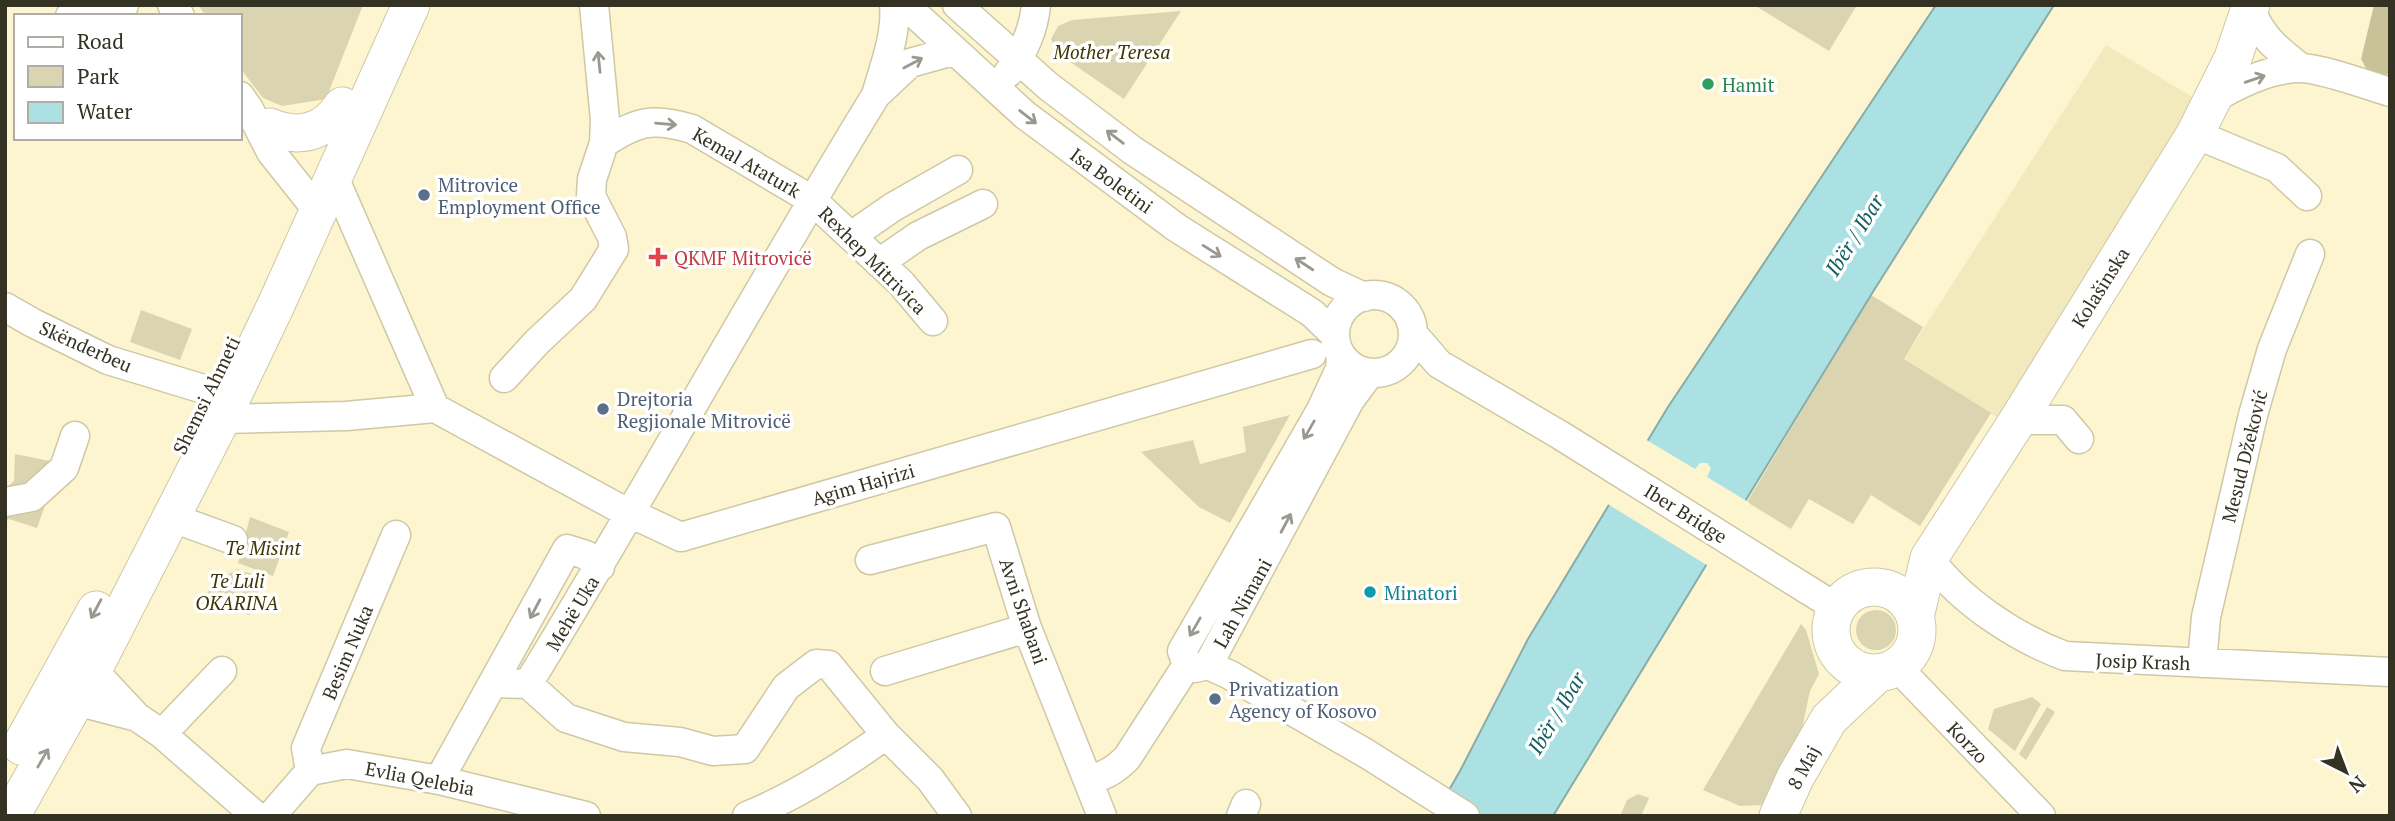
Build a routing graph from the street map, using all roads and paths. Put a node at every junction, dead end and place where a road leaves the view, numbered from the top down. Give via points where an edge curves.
1 (124, 5) edge
2 (391, 5) edge
3 (411, 5) edge
4 (594, 5) edge
5 (894, 5) edge
6 (905, 5) edge
7 (957, 5) edge
8 (1036, 5) edge
9 (2250, 7) edge
10 (99, 14) edge
11 (953, 51) junction
12 (1018, 60) junction
13 (2301, 68) junction
14 (996, 90) junction
15 (2390, 92) edge
16 (876, 95) junction
17 (2213, 99) junction
18 (342, 106) junction
19 (257, 121) edge
20 (2195, 134) junction
21 (604, 143) junction
22 (958, 170) dead end
23 (318, 189) junction
24 (2307, 196) dead end
25 (812, 200) junction
26 (983, 204) dead end
27 (851, 236) junction
28 (2310, 254) dead end
29 (879, 263) junction
30 (1364, 297) junction
31 (5, 307) edge
32 (933, 321) dead end
33 (1414, 335) junction
34 (1339, 353) junction
35 (1312, 354) dead end
36 (1439, 364) junction
37 (1398, 365) junction
38 (1370, 373) junction
39 (505, 378) dead end
40 (216, 405) junction
41 (435, 408) junction
42 (2018, 421) junction
43 (75, 436) dead end
44 (2079, 439) dead end
45 (5, 502) edge
46 (630, 513) junction
47 (170, 517) junction
48 (396, 535) dead end
49 (233, 540) dead end
50 (1929, 558) junction
51 (870, 560) dead end
52 (600, 567) junction
53 (1882, 588) junction
54 (1828, 614) junction
55 (1915, 617) junction
56 (1027, 628) junction
57 (2202, 663) junction
58 (1197, 665) junction
59 (1887, 670) junction
60 (222, 671) dead end
61 (885, 671) dead end
62 (2390, 672) edge
63 (73, 679) junction
64 (495, 683) junction
65 (528, 684) junction
66 (1829, 719) junction
67 (162, 734) junction
68 (886, 734) junction
69 (310, 771) junction
70 (5, 775) edge
71 (439, 780) junction
72 (1088, 780) junction
73 (11, 816) edge
74 (256, 816) edge
75 (271, 816) edge
76 (586, 816) edge
77 (747, 816) edge
78 (957, 816) edge
79 (1102, 816) edge
80 (1465, 816) edge
81 (1778, 816) edge
82 (2040, 816) edge

1 - 10 street
2 - 18 main road, Shemsi Ahmeti
3 - 23 main road, Shemsi Ahmeti
21 -> 4 street
5 - 16 street via 891,39
6 - 11 street, Isa Boletini
7 - 12 street, Isa Boletini
8 - 12 street
9 - 13 street via 2267,39
9 - 17 main road, Kolašinska
11 - 14 street, Isa Boletini
16 -> 11 street via 910,63
12 - 14 street
30 -> 12 street, Isa Boletini via 1332,282 1132,150
13 - 15 street
17 -> 13 street via 2271,73
14 -> 34 street, Isa Boletini via 1177,228 1311,313
16 - 25 street
17 - 20 main road, Kolašinska
18 - 19 main road via 324,125 305,134 290,134
18 - 23 main road, Shemsi Ahmeti
19 - 23 street
20 - 24 street via 2277,168
20 - 42 main road, Kolašinska
21 -> 25 street, Kemal Ataturk via 641,122 676,124
21 - 39 street via 592,179 592,196 612,237 612,254 583,299
22 - 27 street
23 - 40 main road, Shemsi Ahmeti
23 - 41 street
25 - 27 street, Rexhep Mitrivica
25 - 46 street
26 - 29 street via 918,236
27 - 29 street, Rexhep Mitrivica
28 - 57 street, Mesud Džeković via 2255,404 2207,617
29 - 32 street, Rexhep Mitrivica
30 - 33 street via 1382,296 1398,303 1410,317
30 - 34 street via 1343,311 1336,326
31 - 40 street, Skënderbeu via 108,360
33 - 36 street
33 - 37 street
34 - 38 street via 1353,367
34 -> 58 street, Lah Nimani via 1321,410 1182,651
35 - 46 street, Agim Hajrizi via 681,537
36 - 37 street
36 - 54 street, Iber Bridge via 1560,435
37 - 38 street
58 -> 38 street, Lah Nimani
40 - 41 street, Skënderbeu via 346,416
40 - 47 main road, Shemsi Ahmeti
40 -> 63 main road, Shemsi Ahmeti
41 - 46 street, Agim Hajrizi
42 - 44 street via 2063,420
42 - 50 main road, Kolašinska
43 - 45 street via 64,468 32,498
46 - 52 street
47 - 49 street
47 - 63 main road, Shemsi Ahmeti
48 - 69 street, Besim Nuka via 306,748
50 - 53 main road, Kolašinska
50 - 55 main road, Kolašinska
50 - 57 street, Josip Krash via 1958,591 2043,648 2085,659
51 - 56 street, Avni Shabani via 996,527
52 -> 64 street, Mehë Uka via 586,555 567,549
52 - 65 street, Mehë Uka
53 - 54 main road via 1852,594
53 - 55 main road via 1902,598
54 - 59 main road via 1839,656 1863,672
54 - 66 main road, 8 Maj via 1836,675
55 - 59 main road via 1916,639 1906,659
56 - 61 street
56 - 72 street, Avni Shabani
57 - 62 street, Josip Krash
58 - 72 street via 1127,758 1105,775
58 - 80 street via 1230,675
59 - 66 main road, 8 Maj
59 - 82 street, Korzo
60 - 67 street
63 - 67 street
63 - 70 main road, Shemsi Ahmeti
73 -> 63 main road, Shemsi Ahmeti
64 - 65 street
64 - 71 street, Mehë Uka
65 - 68 street via 566,718 624,737 680,742 713,751 745,749 786,687 816,664 829,665
66 - 81 main road, 8 Maj
67 - 74 street
68 - 77 street via 853,759
68 - 78 street via 930,779
69 - 71 street, Evlia Qelebia via 348,764
69 - 75 street
71 - 76 street, Evlia Qelebia
72 - 79 street, Avni Shabani

